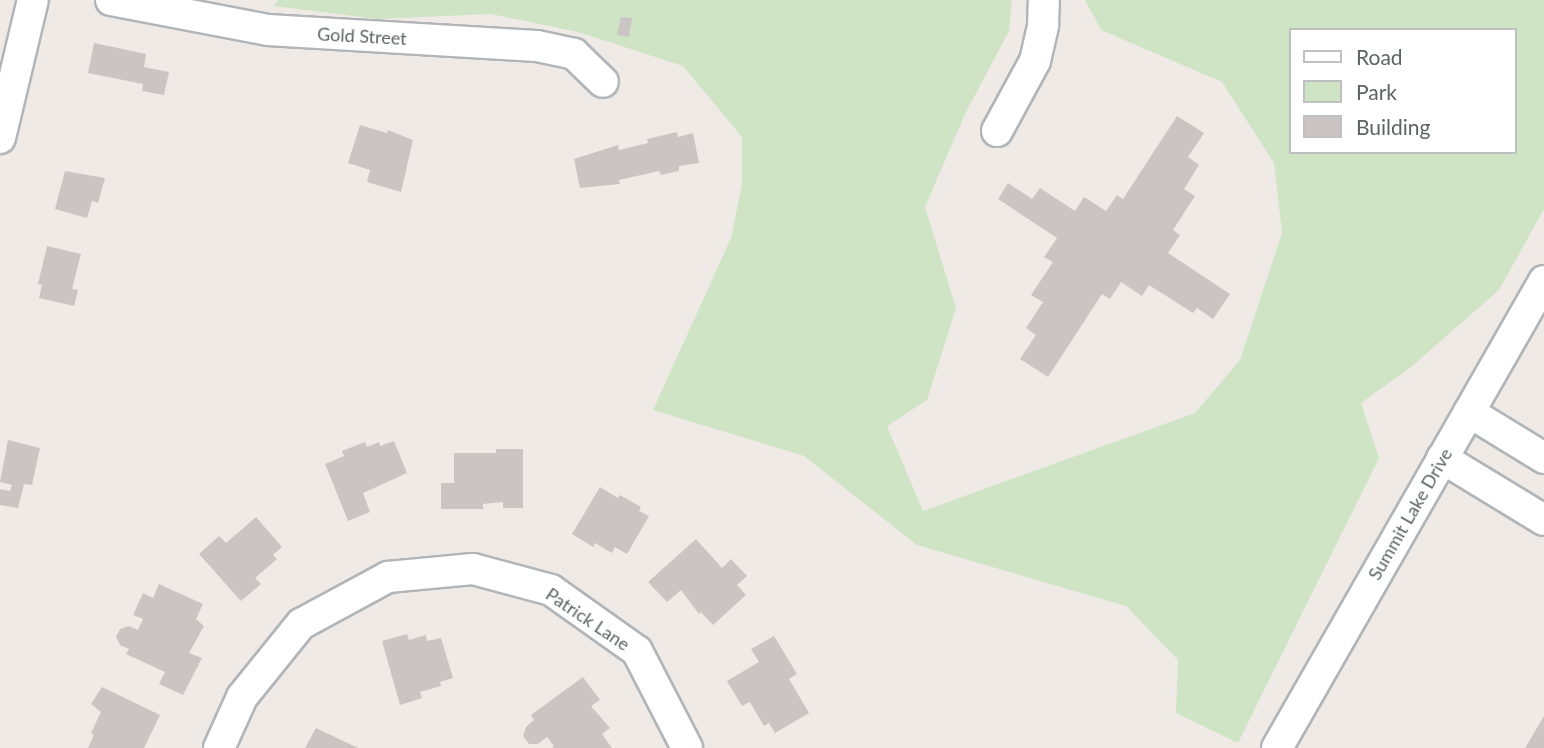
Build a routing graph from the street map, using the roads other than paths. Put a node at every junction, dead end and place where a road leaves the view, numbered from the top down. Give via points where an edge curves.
1 (33, 0) edge
2 (111, 0) edge
3 (1044, 0) edge
4 (603, 82) dead end
5 (997, 131) dead end
6 (0, 138) edge
7 (1544, 281) edge
8 (1469, 412) junction
9 (1442, 458) junction
10 (1544, 458) edge
11 (1544, 520) edge
12 (219, 748) edge
13 (687, 748) edge
14 (1277, 748) edge

1 - 6 street
2 - 4 street, Gold Street via 268,30 537,46 574,54
3 - 5 street via 1035,61
7 - 8 street, Summit Lake Drive
8 - 9 street, Summit Lake Drive
8 - 10 street
9 - 11 street
9 - 14 street, Summit Lake Drive
12 - 13 street, Patrick Lane via 242,697 301,624 388,577 472,569 551,590 637,651

